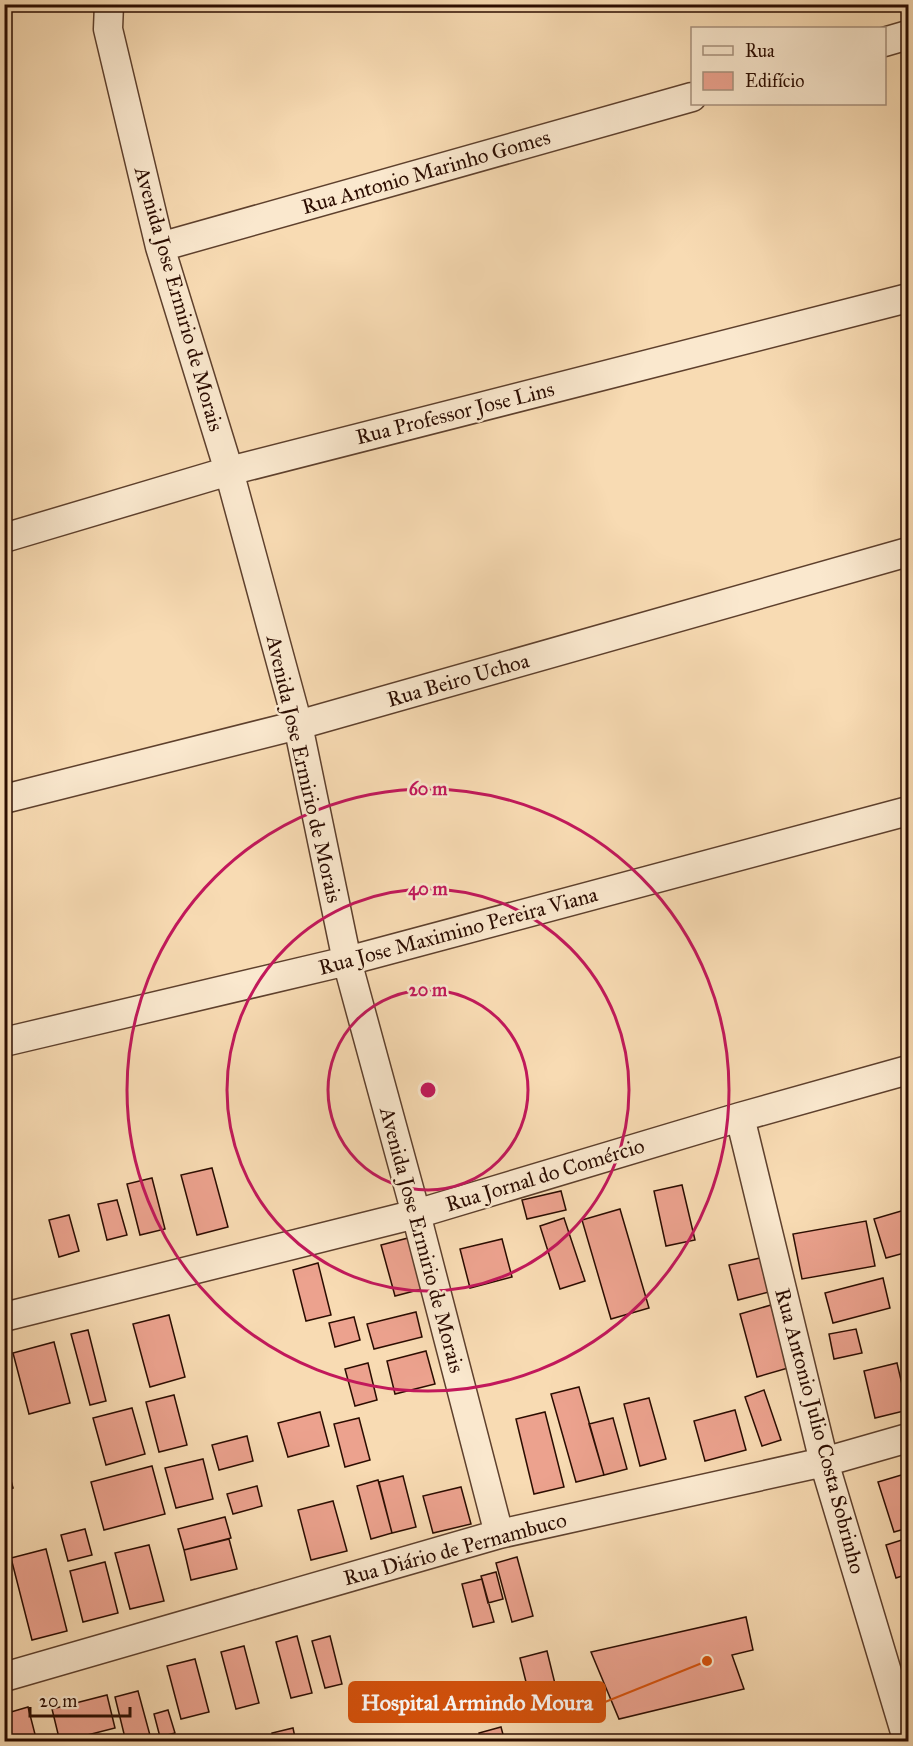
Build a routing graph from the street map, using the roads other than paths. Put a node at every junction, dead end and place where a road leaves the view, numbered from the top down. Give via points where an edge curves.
1 (110, 4) edge
2 (909, 35) edge
3 (886, 42) edge
4 (691, 98) edge
5 (160, 247) junction
6 (909, 298) edge
7 (229, 471) junction
8 (4, 538) edge
9 (909, 552) edge
10 (298, 726) junction
11 (4, 799) edge
12 (909, 811) edge
13 (346, 961) junction
14 (4, 1042) edge
15 (909, 1070) edge
16 (740, 1117) junction
17 (416, 1214) junction
18 (4, 1317) edge
19 (909, 1438) edge
20 (824, 1462) junction
21 (499, 1534) junction
22 (4, 1677) edge
23 (908, 1742) edge

1 - 5 street, Avenida Jose Ermirio de Morais via 108,29
2 - 3 street
4 - 5 street, Rua Antonio Marinho Gomes
5 - 7 street, Avenida Jose Ermirio de Morais
6 - 7 street, Rua Professor Jose Lins
7 - 8 street, Rua Professor Jose Lins
7 - 10 street, Avenida Jose Ermirio de Morais
9 - 10 street, Rua Beiro Uchoa
10 - 11 street, Rua Beiro Uchoa
10 - 13 street, Avenida Jose Ermirio de Morais
12 - 13 street, Rua Jose Maximino Pereira Viana
13 - 14 street, Rua Jose Maximino Pereira Viana
13 - 17 street, Avenida Jose Ermirio de Morais
15 - 16 street, Rua Jornal do Comércio
16 - 17 street, Rua Jornal do Comércio
16 - 20 street, Rua Antonio Julio Costa Sobrinho
17 - 18 street, Rua Jornal do Comércio
17 - 21 street, Avenida Jose Ermirio de Morais
19 - 20 street, Rua Diário de Pernambuco
20 - 21 street, Rua Diário de Pernambuco
20 - 23 street, Rua Antonio Julio Costa Sobrinho
21 - 22 street, Rua Diário de Pernambuco

